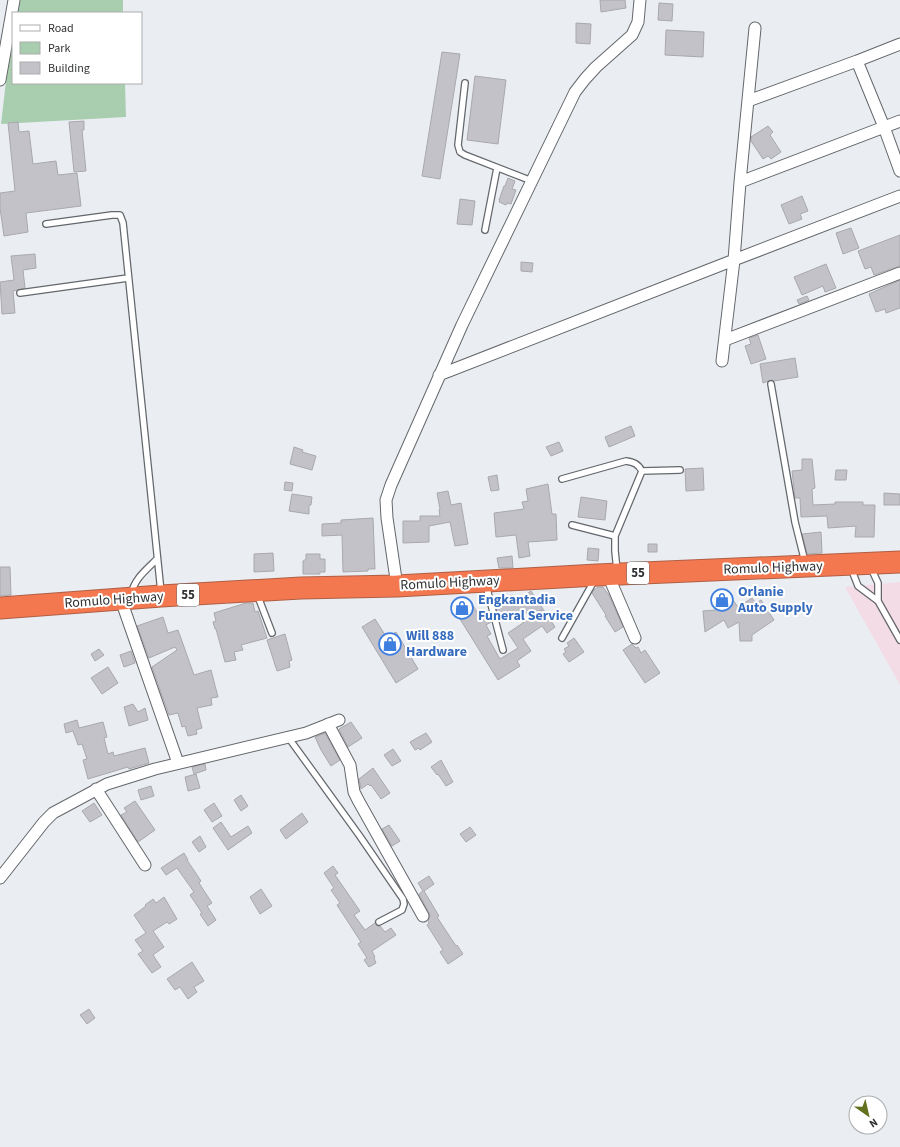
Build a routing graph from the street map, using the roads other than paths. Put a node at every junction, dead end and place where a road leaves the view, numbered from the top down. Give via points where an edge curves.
1 (14, 0) edge
2 (640, 0) edge
3 (755, 28) dead end
4 (900, 44) edge
5 (857, 61) junction
6 (0, 80) edge
7 (465, 83) dead end
8 (748, 101) junction
9 (900, 121) edge
10 (884, 127) junction
11 (497, 168) junction
12 (900, 171) edge
13 (532, 181) junction
14 (740, 182) junction
15 (900, 196) edge
16 (46, 224) dead end
17 (485, 230) dead end
18 (734, 260) junction
19 (900, 273) edge
20 (128, 278) junction
21 (20, 293) dead end
22 (725, 340) junction
23 (722, 361) dead end
24 (439, 375) junction
25 (771, 384) dead end
26 (680, 470) dead end
27 (642, 471) junction
28 (562, 479) dead end
29 (572, 525) dead end
30 (615, 536) junction
31 (157, 559) junction
32 (900, 562) edge
33 (859, 564) junction
34 (806, 566) junction
35 (608, 575) junction
36 (485, 581) junction
37 (398, 586) junction
38 (256, 590) junction
39 (161, 596) junction
40 (126, 600) junction
41 (878, 601) junction
42 (0, 608) edge
43 (272, 633) dead end
44 (562, 638) dead end
45 (635, 638) dead end
46 (900, 640) edge
47 (503, 650) dead end
48 (339, 720) dead end
49 (328, 724) junction
50 (288, 737) junction
51 (178, 763) junction
52 (96, 789) junction
53 (144, 865) dead end
54 (0, 878) edge
55 (424, 916) dead end
56 (379, 922) dead end

1 - 6 street
2 - 13 street via 638,22 632,35 584,79 575,92
3 - 8 street
4 - 5 street
5 - 8 street
5 - 10 street
7 - 11 lane via 458,145 460,152
8 - 14 street
9 - 10 street
10 - 12 street
10 - 14 street
11 - 13 lane
11 - 17 lane
13 - 24 street
14 - 18 street
15 - 18 street
16 - 20 lane via 120,215
18 - 22 street
18 - 24 street
19 - 22 street
20 - 21 lane
20 - 31 lane
22 - 23 street
24 - 37 street via 386,500
25 - 34 lane via 795,522
26 - 27 lane
27 - 28 lane via 638,465 626,461
27 - 30 lane
29 - 30 lane
30 - 35 lane via 615,551
31 - 39 lane
31 - 40 lane via 136,581
32 - 33 highway, Romulo Highway / 55
33 - 34 highway, Romulo Highway / 55
33 - 41 lane via 878,583
33 - 41 lane via 858,586
34 - 35 highway, Romulo Highway / 55
35 - 36 highway, Romulo Highway / 55
35 - 44 lane
35 - 45 street
36 - 37 highway, Romulo Highway / 55
36 - 47 lane
37 - 38 highway, Romulo Highway / 55
38 - 39 highway, Romulo Highway / 55
38 - 43 lane
39 - 40 highway, Romulo Highway / 55
40 - 42 highway, Romulo Highway / 55
40 - 51 street
41 - 46 lane
48 - 49 street
49 - 50 street
49 - 55 street via 350,766 354,792
50 - 51 street
50 - 56 lane via 403,899 402,910
51 - 52 street
52 - 53 street
52 - 54 street via 53,813

